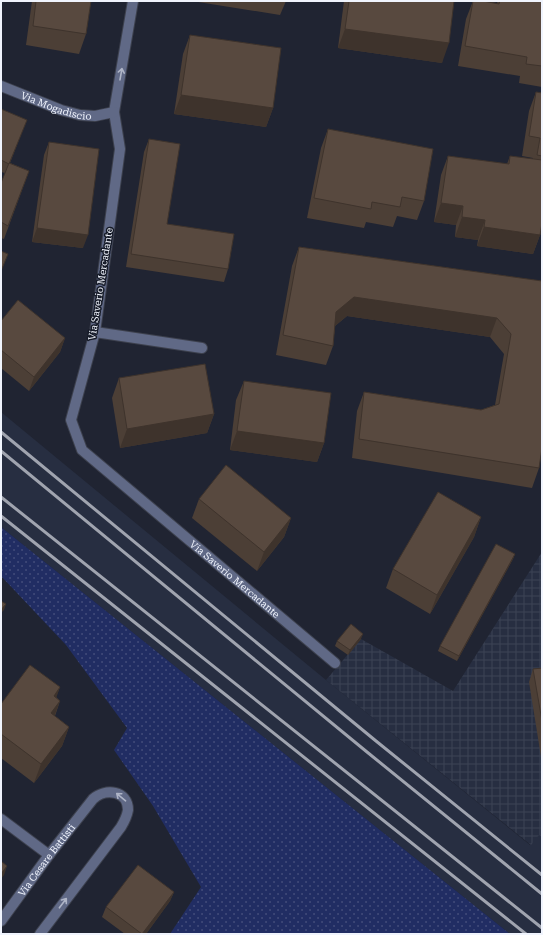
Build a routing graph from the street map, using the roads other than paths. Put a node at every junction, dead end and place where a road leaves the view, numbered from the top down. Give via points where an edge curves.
1 (133, 1) edge
2 (1, 86) edge
3 (114, 112) junction
4 (95, 332) junction
5 (202, 348) dead end
6 (335, 663) dead end
7 (1, 819) edge
8 (50, 855) junction
9 (1, 921) edge
10 (40, 934) edge

3 -> 1 street, Via Saverio Mercadante
2 - 3 street, Via Mogadiscio via 80,115 96,116
3 - 4 street, Via Saverio Mercadante via 120,149
4 - 5 street
4 - 6 street, Via Saverio Mercadante via 71,420 82,450
7 - 8 street
8 - 9 street, Via Cesare Battisti
10 -> 8 street, Via Cesare Battisti via 121,828 128,810 125,799 120,794 111,792 97,795

